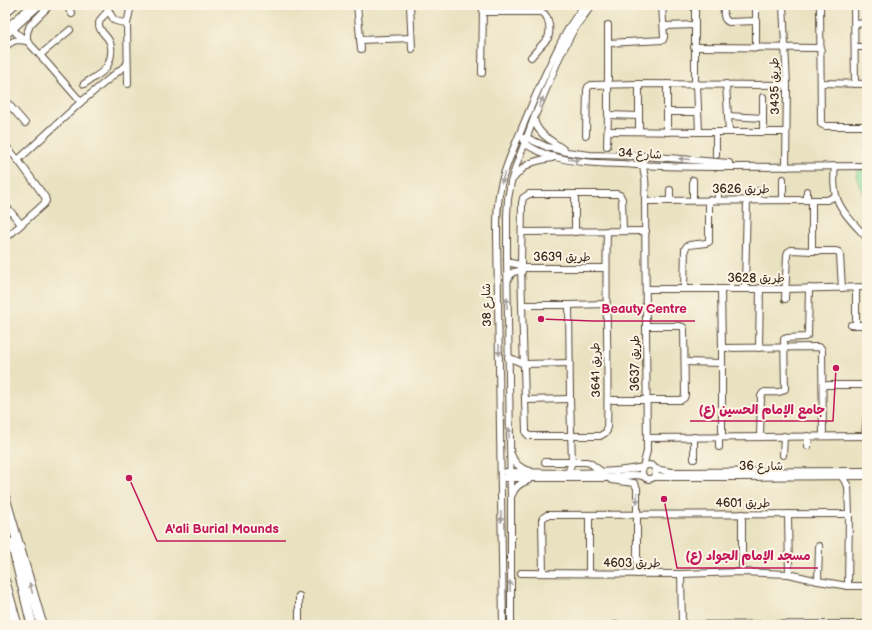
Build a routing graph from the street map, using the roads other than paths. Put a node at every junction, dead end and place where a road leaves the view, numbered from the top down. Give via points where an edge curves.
1 (15, 5) edge
2 (32, 5) edge
3 (40, 5) edge
4 (50, 5) edge
5 (66, 5) edge
6 (105, 5) edge
7 (130, 5) edge
8 (357, 5) edge
9 (410, 5) edge
10 (662, 5) edge
11 (695, 5) edge
12 (724, 5) edge
13 (756, 5) edge
14 (783, 5) edge
15 (820, 5) edge
16 (854, 5) edge
17 (589, 6) edge
18 (483, 8) edge
19 (109, 11) junction
20 (5, 14) edge
21 (72, 14) dead end
22 (23, 21) junction
23 (756, 21) junction
24 (13, 22) junction
25 (867, 23) edge
26 (126, 24) junction
27 (855, 24) junction
28 (608, 25) dead end
29 (695, 25) junction
30 (664, 26) junction
31 (14, 29) junction
32 (5, 30) edge
33 (70, 30) dead end
34 (5, 36) edge
35 (411, 38) junction
36 (24, 39) junction
37 (360, 40) junction
38 (608, 43) junction
39 (5, 47) edge
40 (855, 47) junction
41 (867, 47) edge
42 (694, 48) junction
43 (756, 48) junction
44 (785, 48) junction
45 (821, 48) junction
46 (361, 49) dead end
47 (412, 49) dead end
48 (40, 55) junction
49 (531, 57) dead end
50 (127, 64) junction
51 (482, 73) dead end
52 (84, 84) dead end
53 (128, 84) dead end
54 (639, 84) junction
55 (667, 84) junction
56 (696, 84) junction
57 (726, 84) junction
58 (787, 84) junction
59 (821, 84) junction
60 (855, 84) junction
61 (867, 84) edge
62 (608, 85) junction
63 (763, 97) dead end
64 (5, 100) edge
65 (81, 102) junction
66 (532, 103) junction
67 (667, 112) junction
68 (698, 112) junction
69 (608, 115) junction
70 (639, 116) junction
71 (728, 116) junction
72 (534, 118) junction
73 (763, 118) junction
74 (25, 123) dead end
75 (867, 126) edge
76 (608, 131) junction
77 (639, 131) junction
78 (763, 131) junction
79 (667, 132) junction
80 (698, 132) junction
81 (716, 132) junction
82 (729, 132) junction
83 (786, 132) junction
84 (586, 136) dead end
85 (525, 140) junction
86 (516, 142) junction
87 (5, 144) edge
88 (608, 146) dead end
89 (567, 152) junction
90 (716, 155) dead end
91 (646, 156) junction
92 (554, 157) junction
93 (18, 160) junction
94 (645, 165) junction
95 (835, 166) junction
96 (867, 166) edge
97 (765, 167) junction
98 (786, 167) junction
99 (782, 179) dead end
100 (693, 180) dead end
101 (511, 182) junction
102 (670, 190) dead end
103 (718, 190) dead end
104 (758, 190) dead end
105 (807, 190) dead end
106 (575, 194) junction
107 (836, 196) junction
108 (693, 200) junction
109 (709, 200) junction
110 (718, 200) junction
111 (747, 200) junction
112 (758, 200) junction
113 (783, 200) junction
114 (809, 200) junction
115 (645, 201) junction
116 (670, 201) junction
117 (5, 205) edge
118 (21, 224) junction
119 (607, 231) junction
120 (623, 231) junction
121 (646, 231) junction
122 (522, 232) junction
123 (575, 232) junction
124 (867, 238) edge
125 (5, 239) edge
126 (812, 251) junction
127 (507, 260) junction
128 (522, 268) junction
129 (606, 268) junction
130 (507, 281) junction
131 (867, 287) edge
132 (745, 288) junction
133 (760, 288) junction
134 (809, 288) junction
135 (842, 288) junction
136 (856, 288) junction
137 (646, 289) junction
138 (684, 289) junction
139 (721, 289) junction
140 (785, 289) junction
141 (785, 299) dead end
142 (606, 304) junction
143 (522, 305) junction
144 (570, 305) junction
145 (867, 325) edge
146 (646, 326) junction
147 (784, 347) junction
148 (722, 348) junction
149 (759, 348) junction
150 (508, 357) junction
151 (685, 362) junction
152 (570, 363) junction
153 (722, 363) junction
154 (524, 364) junction
155 (823, 385) junction
156 (867, 385) edge
157 (570, 399) junction
158 (525, 400) junction
159 (608, 400) junction
160 (646, 400) junction
161 (867, 415) edge
162 (571, 436) junction
163 (784, 436) junction
164 (808, 436) junction
165 (823, 436) junction
166 (866, 436) edge
167 (694, 437) junction
168 (720, 437) junction
169 (760, 437) junction
170 (647, 438) junction
171 (719, 446) dead end
172 (808, 446) dead end
173 (510, 449) junction
174 (647, 452) junction
175 (783, 455) dead end
176 (694, 459) dead end
177 (545, 462) dead end
178 (572, 462) junction
179 (643, 467) junction
180 (655, 468) junction
181 (867, 471) edge
182 (568, 473) junction
183 (501, 475) junction
184 (510, 475) junction
185 (604, 475) junction
186 (535, 476) junction
187 (643, 476) junction
188 (867, 476) edge
189 (654, 477) junction
190 (842, 477) junction
191 (854, 477) junction
192 (848, 486) junction
193 (5, 498) edge
194 (511, 499) junction
195 (5, 513) edge
196 (742, 514) junction
197 (788, 514) junction
198 (849, 514) junction
199 (589, 515) junction
200 (637, 515) junction
201 (819, 546) dead end
202 (742, 572) junction
203 (521, 573) dead end
204 (543, 573) junction
205 (589, 574) junction
206 (637, 574) junction
207 (681, 574) junction
208 (789, 574) junction
209 (818, 581) junction
210 (5, 582) edge
211 (848, 586) junction
212 (867, 586) edge
213 (502, 589) junction
214 (299, 596) dead end
215 (5, 601) edge
216 (867, 624) edge
217 (9, 625) edge
218 (17, 625) edge
219 (32, 625) edge
220 (42, 625) edge
221 (299, 625) edge
222 (498, 625) edge
223 (503, 625) edge
224 (511, 625) edge
225 (615, 625) edge
226 (682, 625) edge

1 - 20 street
2 - 24 street
3 - 22 street
4 - 36 street via 30,25
5 - 21 street
6 - 19 street
7 - 26 street
8 - 37 street
9 - 35 street
10 - 30 street
11 - 29 street
12 - 23 street via 723,14 726,21
13 - 23 street
14 - 44 street, طريق 3435
15 - 45 street
16 - 27 street
17 - 66 street, شارع 38 via 572,22
72 -> 17 street, شارع 38 via 560,56
18 - 49 street via 544,13 550,34
18 - 51 street
19 - 26 street via 116,22
19 - 52 street via 101,19 99,27 109,40 110,59 104,70
22 - 31 street
22 - 36 street via 21,27
23 - 43 street
24 - 31 street
24 - 32 street
25 - 27 street
26 - 50 street
27 - 40 street
28 - 38 street
29 - 30 street
29 - 42 street
30 - 38 street via 662,41
31 - 34 street
31 - 36 street
33 - 48 street
35 - 37 street
35 - 47 street
36 - 39 street via 10,42
36 - 48 street
37 - 46 street
38 - 62 street
40 - 41 street
40 - 60 street
42 - 43 street
42 - 56 street
43 - 44 street
44 - 45 street
44 - 58 street, طريق 3435
45 - 59 street
48 - 65 street
50 - 53 street
50 - 65 street
54 - 55 street
54 - 62 street
54 - 70 street
55 - 56 street
55 - 67 street
56 - 57 street
56 - 68 street
57 - 58 street
57 - 71 street
58 - 83 street, طريق 3435
59 - 60 street
59 - 75 street via 821,124
60 - 61 street
62 - 69 street
62 - 84 street via 588,87
63 - 73 street
64 - 74 street
65 - 93 street
66 - 85 street via 524,131
66 - 86 street, شارع 38
67 - 68 street
67 - 79 street
68 - 80 street
69 - 70 street
69 - 76 street
70 - 77 street
71 - 73 street
71 - 82 street
72 - 85 street, شارع 38
72 - 89 street via 538,130
73 - 78 street
76 - 77 street
76 - 88 street
77 - 79 street
78 - 82 street
78 - 83 street
79 - 80 street
80 - 81 street
81 - 82 street
81 - 90 street
83 - 98 street, طريق 3435
85 - 86 street
85 - 89 street, شارع 34
85 - 92 street, شارع 34 via 541,153
85 - 101 street, شارع 38
86 -> 183 street, شارع 38 via 501,185 497,210
87 - 93 street
89 - 91 street, شارع 34
91 - 94 street, طريق 3637
97 -> 91 street, شارع 34
92 -> 94 street, شارع 34
92 - 101 street via 528,164
93 - 118 street via 46,201
94 - 97 street, شارع 34
94 - 115 street, طريق 3637
95 - 96 street, شارع 34
95 - 98 street, شارع 34
95 - 107 street
97 - 98 street, شارع 34
99 - 113 street
100 - 108 street
101 - 127 street, شارع 38 via 507,215
102 - 116 street
103 - 110 street
104 - 112 street
105 - 114 street
106 - 120 street, طريق 3639 via 618,194 622,199
106 - 122 street, طريق 3639 via 525,196
106 - 123 street
107 - 114 street, طريق 3626 via 826,200
107 - 124 street via 844,211
108 - 109 street, طريق 3626
108 - 116 street, طريق 3626
109 - 110 street, طريق 3626
109 - 138 street via 709,239 706,243 689,244 685,249
110 - 111 street, طريق 3626
111 - 112 street, طريق 3626
111 - 132 street
112 - 113 street, طريق 3626
113 - 114 street, طريق 3626
114 - 126 street
115 - 116 street, طريق 3626
115 - 121 street, طريق 3637
117 - 118 street
118 - 125 street
119 - 120 street
119 - 123 street
119 - 129 street, طريق 3641
120 - 121 street
121 - 137 street, طريق 3637
122 - 123 street
122 - 128 street, طريق 3639
126 - 135 street via 839,252
126 - 140 street via 788,252
127 - 128 street
127 - 130 street, شارع 38
128 - 129 street, طريق 3639
128 - 130 street via 513,272
128 - 143 street
129 - 142 street, طريق 3641
150 -> 130 street, شارع 38
131 - 136 street, طريق 3628
132 - 133 street, طريق 3628
132 - 139 street, طريق 3628
133 - 140 street, طريق 3628
133 - 149 street
134 - 135 street, طريق 3628
134 - 140 street, طريق 3628
134 - 147 street via 808,335 785,338
135 - 136 street, طريق 3628
136 - 145 street via 854,325
137 - 138 street, طريق 3628
137 - 146 street, طريق 3637
138 - 139 street, طريق 3628
139 - 148 street
140 - 141 street
142 - 144 street
142 - 159 street, طريق 3641
143 - 144 street
143 - 154 street
144 - 152 street
146 - 151 street via 683,327
146 - 160 street, طريق 3637
147 - 149 street
147 - 155 street via 821,348
147 - 169 street via 784,390 765,392 760,396
148 - 149 street
148 - 153 street
150 - 154 street
173 -> 150 street, شارع 38
151 - 153 street
151 - 160 street via 684,398
152 - 154 street
152 - 157 street
153 - 168 street
154 - 158 street
155 - 156 street
155 - 165 street
157 - 158 street
157 - 162 street
158 - 162 street, طريق 3641 via 527,434
159 - 160 street
159 - 162 street, طريق 3641 via 605,433 600,436
160 - 170 street, طريق 3637
161 - 166 street
162 - 178 street
163 - 164 street
163 - 169 street
163 - 175 street
164 - 165 street
164 - 172 street
165 - 166 street
167 - 168 street
167 - 170 street
167 - 176 street
168 - 169 street
168 - 171 street
170 - 174 street, طريق 3637
173 - 184 street, شارع 38
173 - 186 street via 518,466
174 - 179 street, طريق 3637
174 - 180 street, طريق 3637
177 - 178 street
178 - 182 street
178 - 185 street via 588,462
179 - 180 street via 650,465
179 - 185 street
179 - 187 street
180 - 181 street, شارع 36 via 672,472
180 - 189 street
182 - 185 street
182 - 186 street
183 - 184 street
183 -> 213 street, شارع 38
184 - 186 street
184 - 194 street, شارع 38
185 - 186 street
185 - 187 street
185 -> 200 street via 635,484
186 - 194 street via 519,484 513,490
187 - 189 street via 650,479
188 - 191 street, شارع 36
189 - 190 street, شارع 36
190 - 191 street, شارع 36
190 - 192 street
191 - 192 street
192 - 198 street
220 -> 193 highway
224 -> 194 street, شارع 38
195 - 219 highway
196 - 197 street, طريق 4601
196 - 200 street, طريق 4601
196 - 202 street
197 - 198 street, طريق 4601
197 - 208 street
198 - 211 street
199 - 200 street, طريق 4601
199 - 204 street, طريق 4601 via 549,515 543,518
199 - 205 street
200 - 206 street
201 - 209 street
202 - 207 street, طريق 4603
202 - 208 street, طريق 4603
203 - 204 street, طريق 4603
204 - 205 street, طريق 4603
205 - 206 street, طريق 4603
206 - 207 street, طريق 4603
207 - 226 street
208 - 209 street, طريق 4603
209 - 211 street, طريق 4603
210 - 218 highway
211 - 212 street, طريق 4603
213 - 222 street
213 - 223 street, شارع 38
214 - 221 street
215 - 217 highway
216 - 226 street
225 - 226 street

